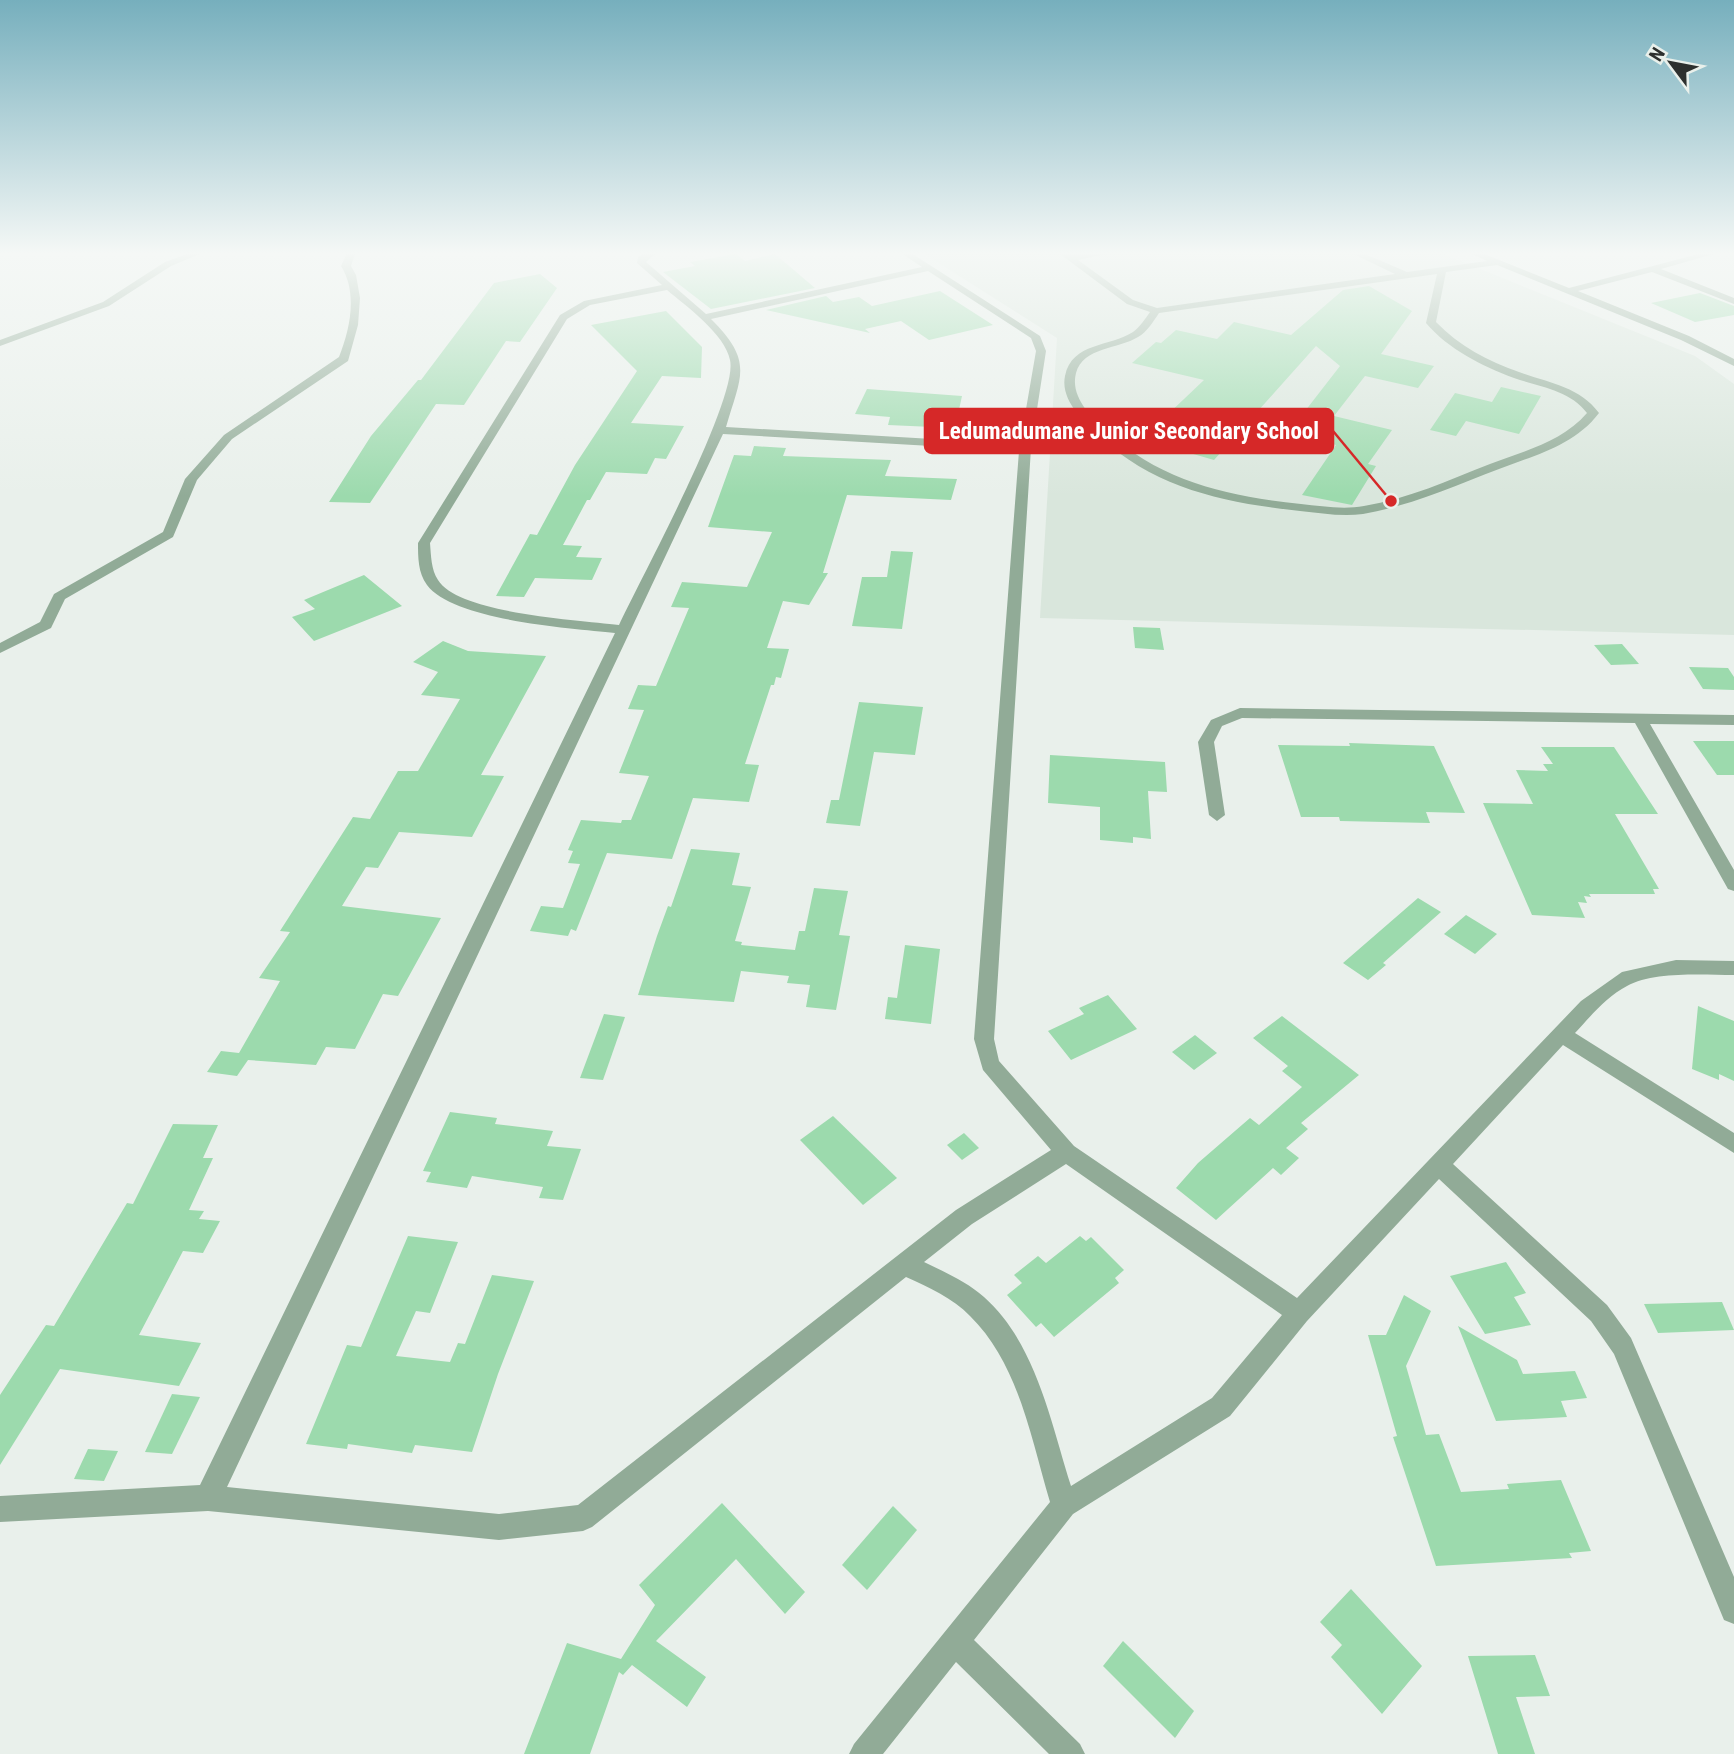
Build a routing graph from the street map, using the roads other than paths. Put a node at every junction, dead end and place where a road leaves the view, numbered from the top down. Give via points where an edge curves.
1 (30, 333) edge
2 (351, 333) edge
3 (553, 333) edge
4 (718, 333) edge
5 (1029, 333) edge
6 (1138, 333) edge
7 (1440, 333) edge
8 (1673, 333) edge
9 (0, 344) edge
10 (1734, 363) edge
11 (719, 429) junction
12 (1025, 449) junction
13 (624, 630) junction
14 (0, 649) edge
15 (1640, 719) junction
16 (1734, 720) edge
17 (1217, 816) dead end
18 (1734, 885) edge
19 (1734, 968) edge
20 (1561, 1034) junction
21 (1734, 1144) edge
22 (1066, 1153) junction
23 (1440, 1166) junction
24 (904, 1264) junction
25 (1299, 1313) junction
26 (208, 1498) junction
27 (1065, 1506) junction
28 (0, 1508) edge
29 (1734, 1610) edge
30 (956, 1642) junction
31 (864, 1754) edge
32 (1070, 1754) edge

1 - 9 street
2 - 14 street via 344,359 228,437 191,479 168,534 59,597 46,625
3 - 13 street via 424,544 425,566 434,585 452,599 498,613
4 - 11 street via 736,358
5 - 12 street via 1041,351
6 - 7 street via 1083,356 1073,366 1070,389 1078,410 1100,433 1132,458 1196,492 1256,503 1363,510 1440,488 1542,448 1584,426 1593,413 1573,395 1490,363
8 - 10 street
11 - 12 street
11 - 13 street
12 - 22 street via 984,1039 990,1064
13 - 26 street
15 - 16 street
15 - 17 street via 1240,713 1216,723 1206,742
15 - 18 street
19 - 20 street via 1676,967 1622,979
20 - 21 street
20 - 23 street
22 - 24 street via 964,1217
22 - 25 street
23 - 25 street
23 - 29 street via 1600,1313 1623,1346
24 - 26 street via 583,1518 499,1527
24 - 27 street via 955,1289 999,1331 1023,1381
25 - 27 street via 1221,1407
26 - 28 street
27 - 30 street
30 - 31 street
30 - 32 street

